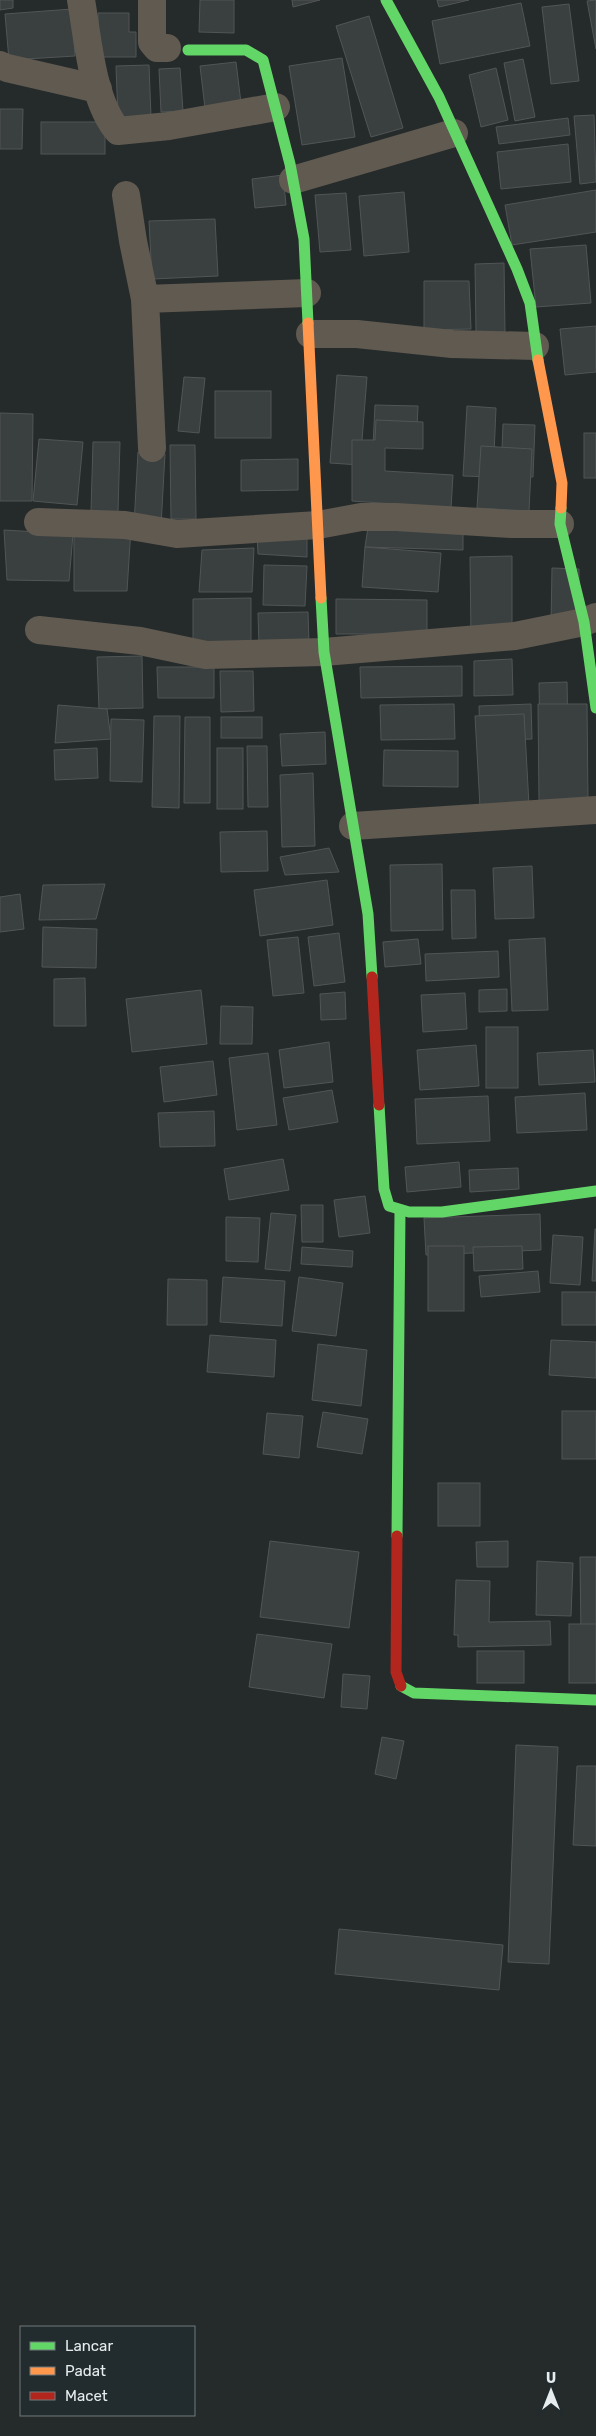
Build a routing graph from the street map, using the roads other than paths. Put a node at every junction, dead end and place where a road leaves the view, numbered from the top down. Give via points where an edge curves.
1 (81, 0) edge
2 (152, 0) edge
3 (386, 0) edge
4 (177, 49) joint
5 (0, 64) edge
6 (98, 89) junction
7 (276, 107) junction
8 (454, 133) junction
9 (293, 180) junction
10 (126, 195) dead end
11 (307, 293) junction
12 (145, 299) junction
13 (310, 334) junction
14 (535, 346) junction
15 (152, 448) dead end
16 (38, 522) dead end
17 (318, 524) junction
18 (560, 524) junction
19 (590, 619) edge
20 (39, 630) dead end
21 (324, 652) junction
22 (596, 708) edge
23 (596, 810) edge
24 (353, 826) junction
25 (596, 1191) edge
26 (400, 1211) junction
27 (596, 1700) edge

1 - 6 street
2 - 4 street via 152,42 157,48
3 - 8 street via 439,97
4 - 7 street via 246,50 254,53 262,60
5 - 6 street
6 - 7 street via 108,120 118,131 169,126
7 - 9 street
8 - 9 street
8 - 14 street via 527,295
9 - 11 street via 304,239
10 - 12 street
11 - 12 street
11 - 13 street
12 - 15 street
13 - 14 street
13 - 17 street
14 - 18 street via 562,483
16 - 17 street via 125,524 177,534
17 - 18 street via 361,517
17 - 21 street
18 - 19 street
19 - 21 street via 516,636
19 - 22 street
20 - 21 street via 140,641 206,655
21 - 24 street
23 - 24 street
24 - 26 street via 368,914 384,1189 389,1206
25 - 26 street via 549,1200 436,1212
26 - 27 street via 396,1672 401,1686 414,1693

